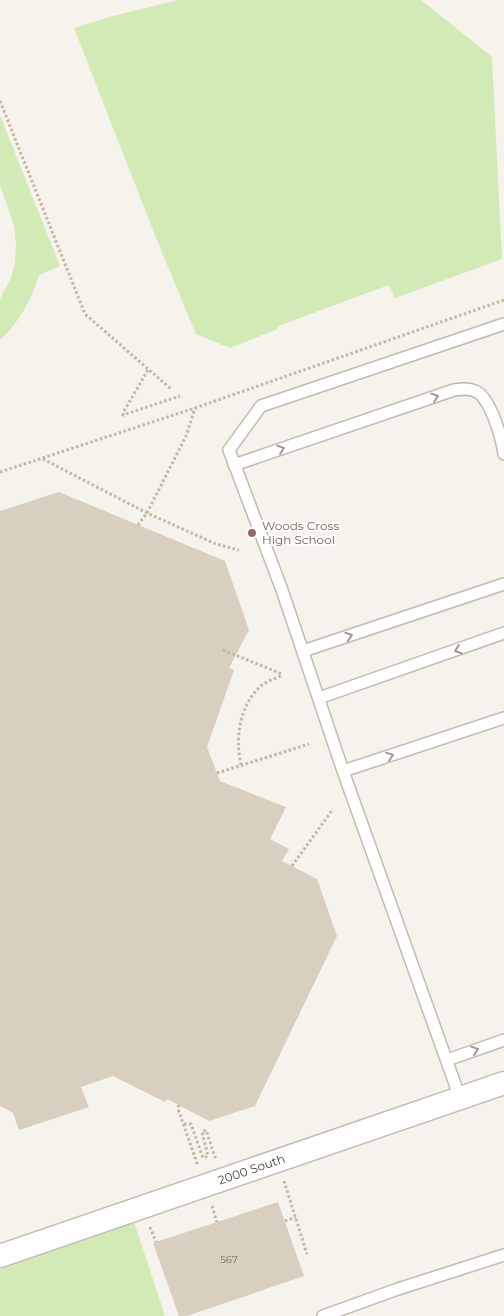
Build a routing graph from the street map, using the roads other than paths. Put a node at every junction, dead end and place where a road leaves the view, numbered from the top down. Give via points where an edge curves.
1 (504, 324) edge
2 (504, 454) edge
3 (234, 465) junction
4 (504, 584) edge
5 (504, 633) edge
6 (303, 651) junction
7 (319, 698) junction
8 (504, 718) edge
9 (344, 771) junction
10 (504, 1040) edge
11 (447, 1060) junction
12 (504, 1082) edge
13 (460, 1098) junction
14 (504, 1255) edge
15 (0, 1256) edge
16 (323, 1316) edge

1 - 3 lane via 261,406 229,450
3 -> 2 lane via 454,390 467,389 483,397 492,412
3 - 6 lane
6 -> 4 lane
5 -> 7 lane
6 - 7 lane
7 - 9 lane
9 -> 8 lane
9 - 11 lane
11 -> 10 lane
11 - 13 lane
12 - 13 street, 2000 South
13 - 15 street, 2000 South
14 - 16 lane

